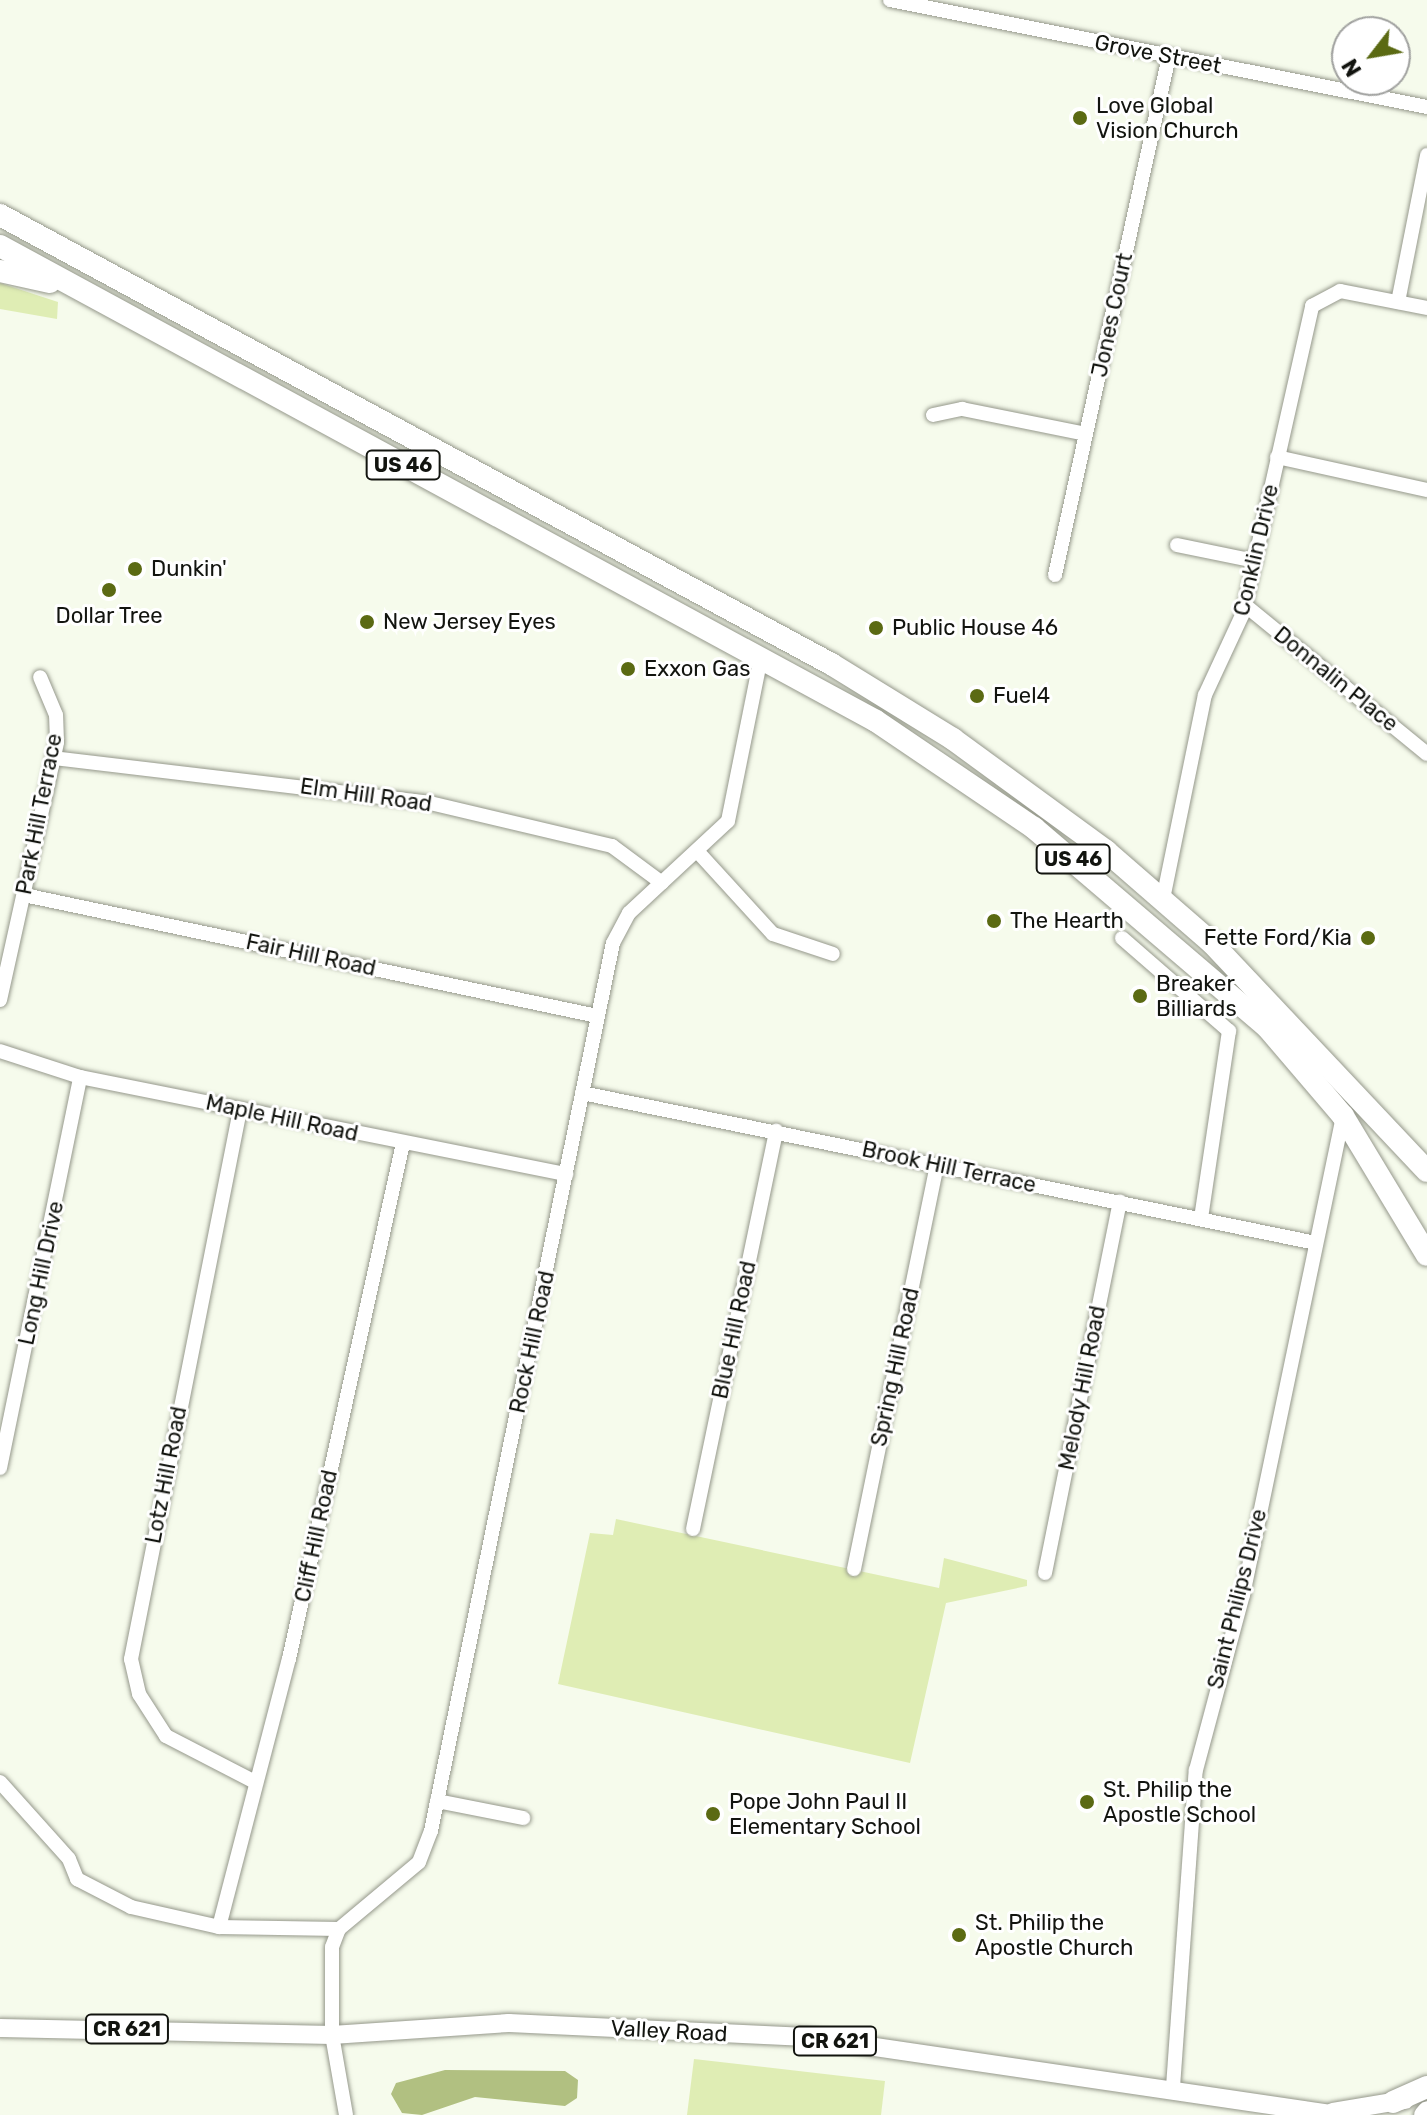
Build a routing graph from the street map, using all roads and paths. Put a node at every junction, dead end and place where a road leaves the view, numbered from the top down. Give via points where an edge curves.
1 (890, 0) edge
2 (1169, 56) junction
3 (1427, 107) edge
4 (1427, 155) edge
5 (0, 215) edge
6 (0, 246) edge
7 (0, 271) edge
8 (74, 289) junction
9 (1398, 302) junction
10 (1427, 308) edge
11 (933, 415) dead end
12 (1086, 434) junction
13 (1277, 457) junction
14 (1427, 490) edge
15 (1177, 545) dead end
16 (1255, 561) junction
17 (1055, 575) dead end
18 (1245, 605) junction
19 (761, 657) junction
20 (40, 677) dead end
21 (1427, 754) edge
22 (53, 758) junction
23 (698, 852) junction
24 (662, 883) junction
25 (24, 895) junction
26 (1163, 899) junction
27 (1122, 938) dead end
28 (833, 954) dead end
29 (0, 1000) edge
30 (597, 1016) junction
31 (0, 1051) edge
32 (80, 1077) junction
33 (582, 1093) junction
34 (240, 1110) junction
35 (1343, 1116) junction
36 (776, 1131) junction
37 (403, 1143) junction
38 (1406, 1145) junction
39 (1427, 1162) edge
40 (937, 1164) junction
41 (1427, 1171) edge
42 (566, 1174) junction
43 (1120, 1202) junction
44 (1201, 1219) junction
45 (1316, 1243) junction
46 (1427, 1255) edge
47 (0, 1468) edge
48 (693, 1529) dead end
49 (854, 1569) dead end
50 (1045, 1573) dead end
51 (253, 1781) junction
52 (0, 1782) edge
53 (437, 1801) junction
54 (523, 1818) dead end
55 (219, 1927) junction
56 (339, 1929) junction
57 (0, 2028) edge
58 (332, 2035) junction
59 (1173, 2087) junction
60 (1427, 2087) edge
61 (1427, 2098) edge
62 (1393, 2102) junction
63 (1427, 2110) edge
64 (1335, 2114) edge
65 (346, 2115) edge
66 (1423, 2115) edge

1 - 2 street, Grove Street
2 - 3 street, Grove Street
2 - 12 street, Jones Court
4 - 9 street
5 - 26 highway, US 46 via 831,664 1026,790
6 - 8 highway, US 46
7 - 8 highway
8 - 19 highway, US 46
9 - 10 street, Conklin Drive
9 - 13 street, Conklin Drive via 1330,291 1312,306
11 - 12 street via 962,409
12 - 17 street, Jones Court
13 - 14 street
13 - 16 street, Conklin Drive
15 - 16 street
16 - 18 street, Conklin Drive
18 - 21 street, Donnalin Place
18 - 26 street, Conklin Drive via 1205,695
19 - 23 street, Rock Hill Road via 728,821
19 - 35 highway, US 46 via 876,721 1034,828 1259,1019
20 - 22 street, Park Hill Terrace via 58,729
22 - 24 street, Elm Hill Road via 430,803 612,846
22 - 25 street, Park Hill Terrace
23 - 24 street, Rock Hill Road
23 - 28 street via 773,934
24 - 30 street, Rock Hill Road via 620,927
25 - 29 street, Park Hill Terrace
25 - 30 street, Fair Hill Road
26 - 38 highway, US 46 via 1240,969
27 - 44 street via 1229,1031
30 - 33 street, Rock Hill Road
31 - 32 street, Maple Hill Road
32 - 34 street, Maple Hill Road
32 - 47 street, Long Hill Drive
33 - 36 street, Brook Hill Terrace
33 - 42 street, Rock Hill Road
34 - 37 street, Maple Hill Road
34 - 51 street, Lotz Hill Road via 131,1659 139,1694 166,1736
35 - 45 street, Saint Philips Drive
35 - 46 highway, US 46
36 - 40 street, Brook Hill Terrace
36 - 48 street, Blue Hill Road
37 - 42 street, Maple Hill Road
37 - 51 street, Cliff Hill Road via 289,1659
38 - 39 highway
38 - 41 highway, US 46
40 - 43 street, Brook Hill Terrace
40 - 49 street, Spring Hill Road
42 - 53 street, Rock Hill Road
43 - 44 street, Brook Hill Terrace
43 - 50 street, Melody Hill Road
44 - 45 street, Brook Hill Terrace
45 - 59 street, Saint Philips Drive via 1243,1595 1196,1770
51 - 55 street, Cliff Hill Road
52 - 55 street via 89,1886 131,1907
53 - 54 street
53 - 56 street, Rock Hill Road via 419,1862
55 - 56 street
56 - 58 street via 332,1947
57 - 58 main road, Valley Road / CR 621
58 - 59 main road, Valley Road / CR 621 via 509,2023 807,2037
58 - 65 street
59 - 64 main road, Valley Road / CR 621
60 - 62 highway
61 - 62 main road, Valley Road / CR 621
62 - 64 main road, Valley Road / CR 621
63 - 66 main road

